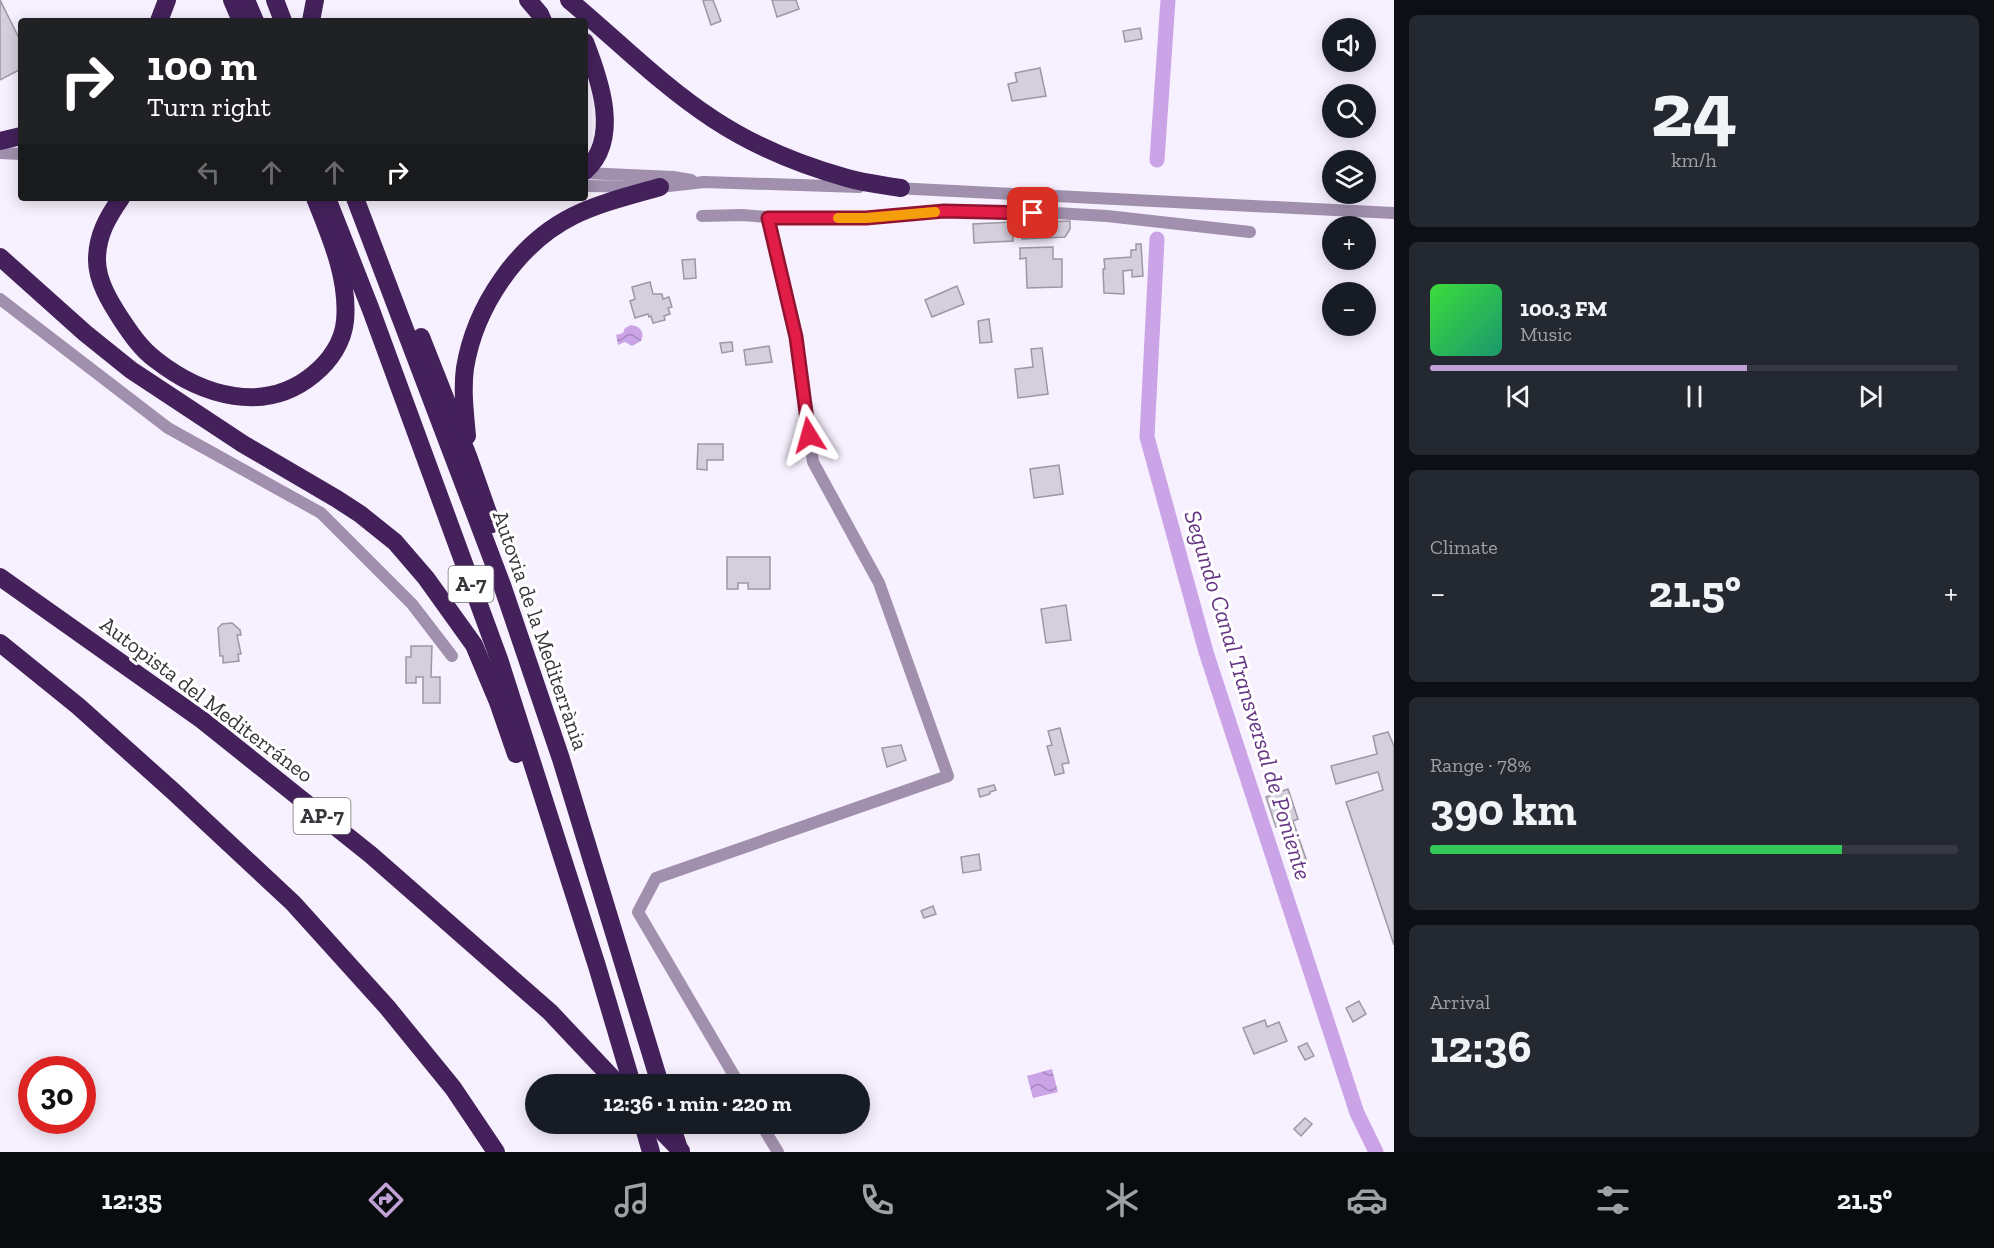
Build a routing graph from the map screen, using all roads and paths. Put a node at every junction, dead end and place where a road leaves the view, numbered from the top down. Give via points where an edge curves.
1 (166, 0) edge
2 (232, 0) edge
3 (246, 0) edge
4 (275, 0) edge
5 (315, 0) edge
6 (528, 0) edge
7 (559, 0) edge
8 (569, 0) edge
9 (160, 18) edge
10 (240, 18) edge
11 (254, 18) edge
12 (283, 18) edge
13 (311, 18) edge
14 (542, 18) edge
15 (570, 18) edge
16 (588, 50) edge
17 (18, 137) edge
18 (0, 141) edge
19 (0, 153) edge
20 (18, 154) edge
21 (588, 169) edge
22 (588, 172) edge
23 (704, 182) junction
24 (588, 186) edge
25 (660, 187) junction
26 (901, 188) junction
27 (119, 201) edge
28 (323, 203) edge
29 (363, 203) edge
30 (1394, 213) edge
31 (702, 216) dead end
32 (768, 218) junction
33 (1250, 232) dead end
34 (0, 257) edge
35 (0, 299) edge
36 (468, 456) junction
37 (0, 577) edge
38 (502, 585) junction
39 (0, 643) edge
40 (452, 656) dead end
41 (551, 823) junction
42 (609, 1074) edge
43 (629, 1074) edge
44 (657, 1074) edge
45 (733, 1074) edge
46 (646, 1134) edge
47 (664, 1134) edge
48 (675, 1134) edge
49 (767, 1134) edge
50 (496, 1152) edge
51 (651, 1152) edge
52 (681, 1152) edge
53 (778, 1152) edge

1 - 9 highway
2 - 10 highway
3 - 11 highway
4 - 12 highway
5 - 13 highway
6 - 14 highway
7 - 15 highway
8 - 26 highway via 714,120 789,159 848,179
16 - 21 highway via 597,72 604,136
17 - 18 highway
19 - 20 street
22 - 23 street
23 - 25 street
23 - 26 street
24 - 25 street
25 - 36 highway via 573,216 543,236 498,286 477,325 466,366 463,396
26 - 30 street
27 - 28 highway via 105,221 97,262 101,281 133,337 154,359 179,376 236,397 256,398 301,385 333,355 342,335 345,320 340,274
28 - 41 highway, A-7 via 375,322 499,659
29 - 36 highway
29 - 38 highway, Autovia de la Mediterrània / A-7
31 - 32 street
32 - 33 street via 866,218 944,211 1055,213
32 - 45 street via 796,337 813,462 879,583 948,776 656,878 638,912
34 - 41 highway via 131,370 243,444 352,509 395,542 474,645 531,797
35 - 40 street via 168,428 321,513 412,604
36 - 38 highway via 499,546
37 - 42 highway, Autopista del Mediterráneo / AP-7 via 202,720 371,855 550,1012
38 - 44 highway, Autovia de la Mediterrània / A-7 via 561,759
39 - 50 highway via 174,792 293,903 387,1007 453,1088
41 - 43 highway, A-7
46 - 51 highway
47 - 52 highway
48 - 52 highway, bridge
49 - 53 street

